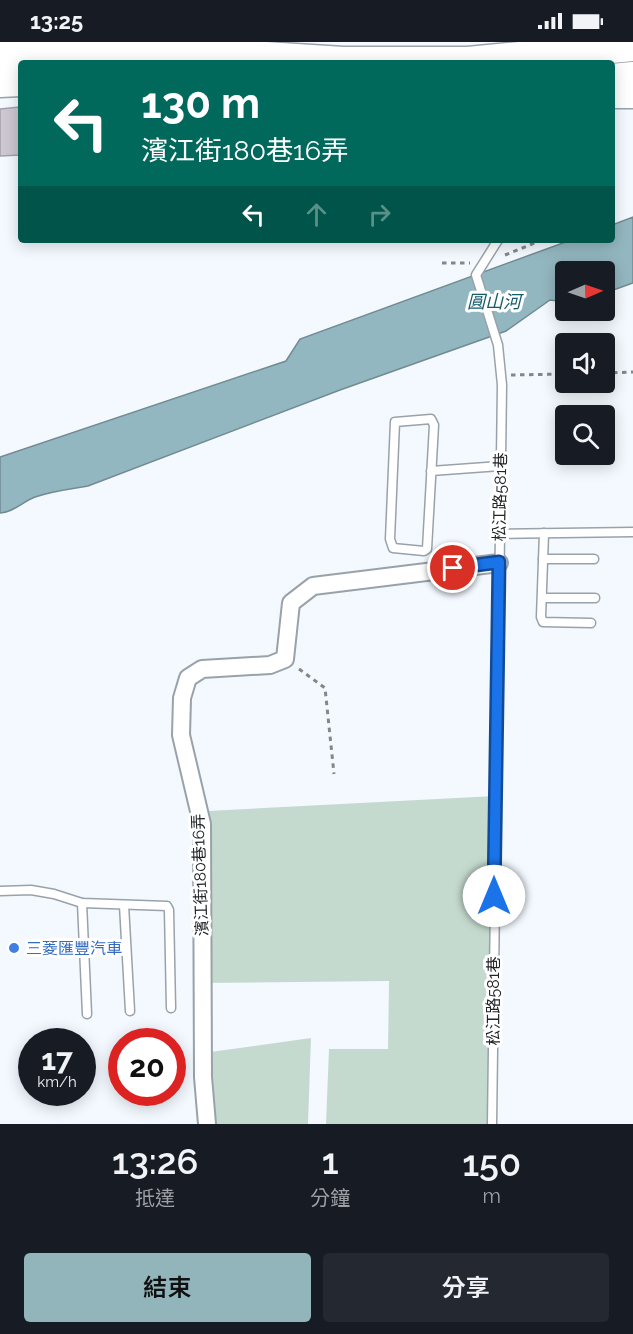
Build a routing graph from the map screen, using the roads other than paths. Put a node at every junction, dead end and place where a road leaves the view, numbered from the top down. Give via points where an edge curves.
1 (378, 42) edge
2 (461, 43) edge
3 (633, 44) edge
4 (0, 48) edge
5 (307, 60) edge
6 (486, 60) edge
7 (18, 68) edge
8 (0, 70) edge
9 (615, 74) edge
10 (633, 75) edge
11 (615, 78) edge
12 (18, 84) edge
13 (0, 85) edge
14 (615, 96) edge
15 (633, 96) edge
16 (496, 243) edge
17 (500, 466) junction
18 (431, 471) junction
19 (633, 532) edge
20 (544, 533) junction
21 (499, 534) junction
22 (594, 559) dead end
23 (543, 560) junction
24 (499, 562) junction
25 (543, 598) junction
26 (596, 598) dead end
27 (591, 623) dead end
28 (0, 891) edge
29 (82, 903) junction
30 (124, 905) junction
31 (171, 1008) dead end
32 (130, 1011) dead end
33 (87, 1014) dead end
34 (207, 1124) edge
35 (492, 1124) edge

1 - 2 highway
2 - 3 highway
3 - 6 highway
4 - 5 highway via 57,46
7 - 8 highway
9 - 10 highway
10 - 11 highway
12 - 13 main road
14 - 15 main road
16 - 17 lane, 松江路581巷 via 476,275 498,345
17 - 18 lane
17 - 21 lane, 松江路581巷
18 - 18 lane via 427,549 393,548 390,539 395,422 433,421
19 - 20 lane
20 - 21 lane
20 - 23 lane
21 - 24 lane, 松江路581巷
22 - 23 lane
23 - 25 lane
24 - 34 street, 濱江街180巷16弄 via 313,586 291,603 285,659 270,664 202,669 188,678 182,698 181,735 202,824 203,1077
24 - 35 lane, 松江路581巷
25 - 26 lane
25 - 27 lane via 543,622
28 - 29 lane via 31,890
29 - 30 lane
29 - 33 lane
30 - 31 lane via 164,905 169,910
30 - 32 lane

